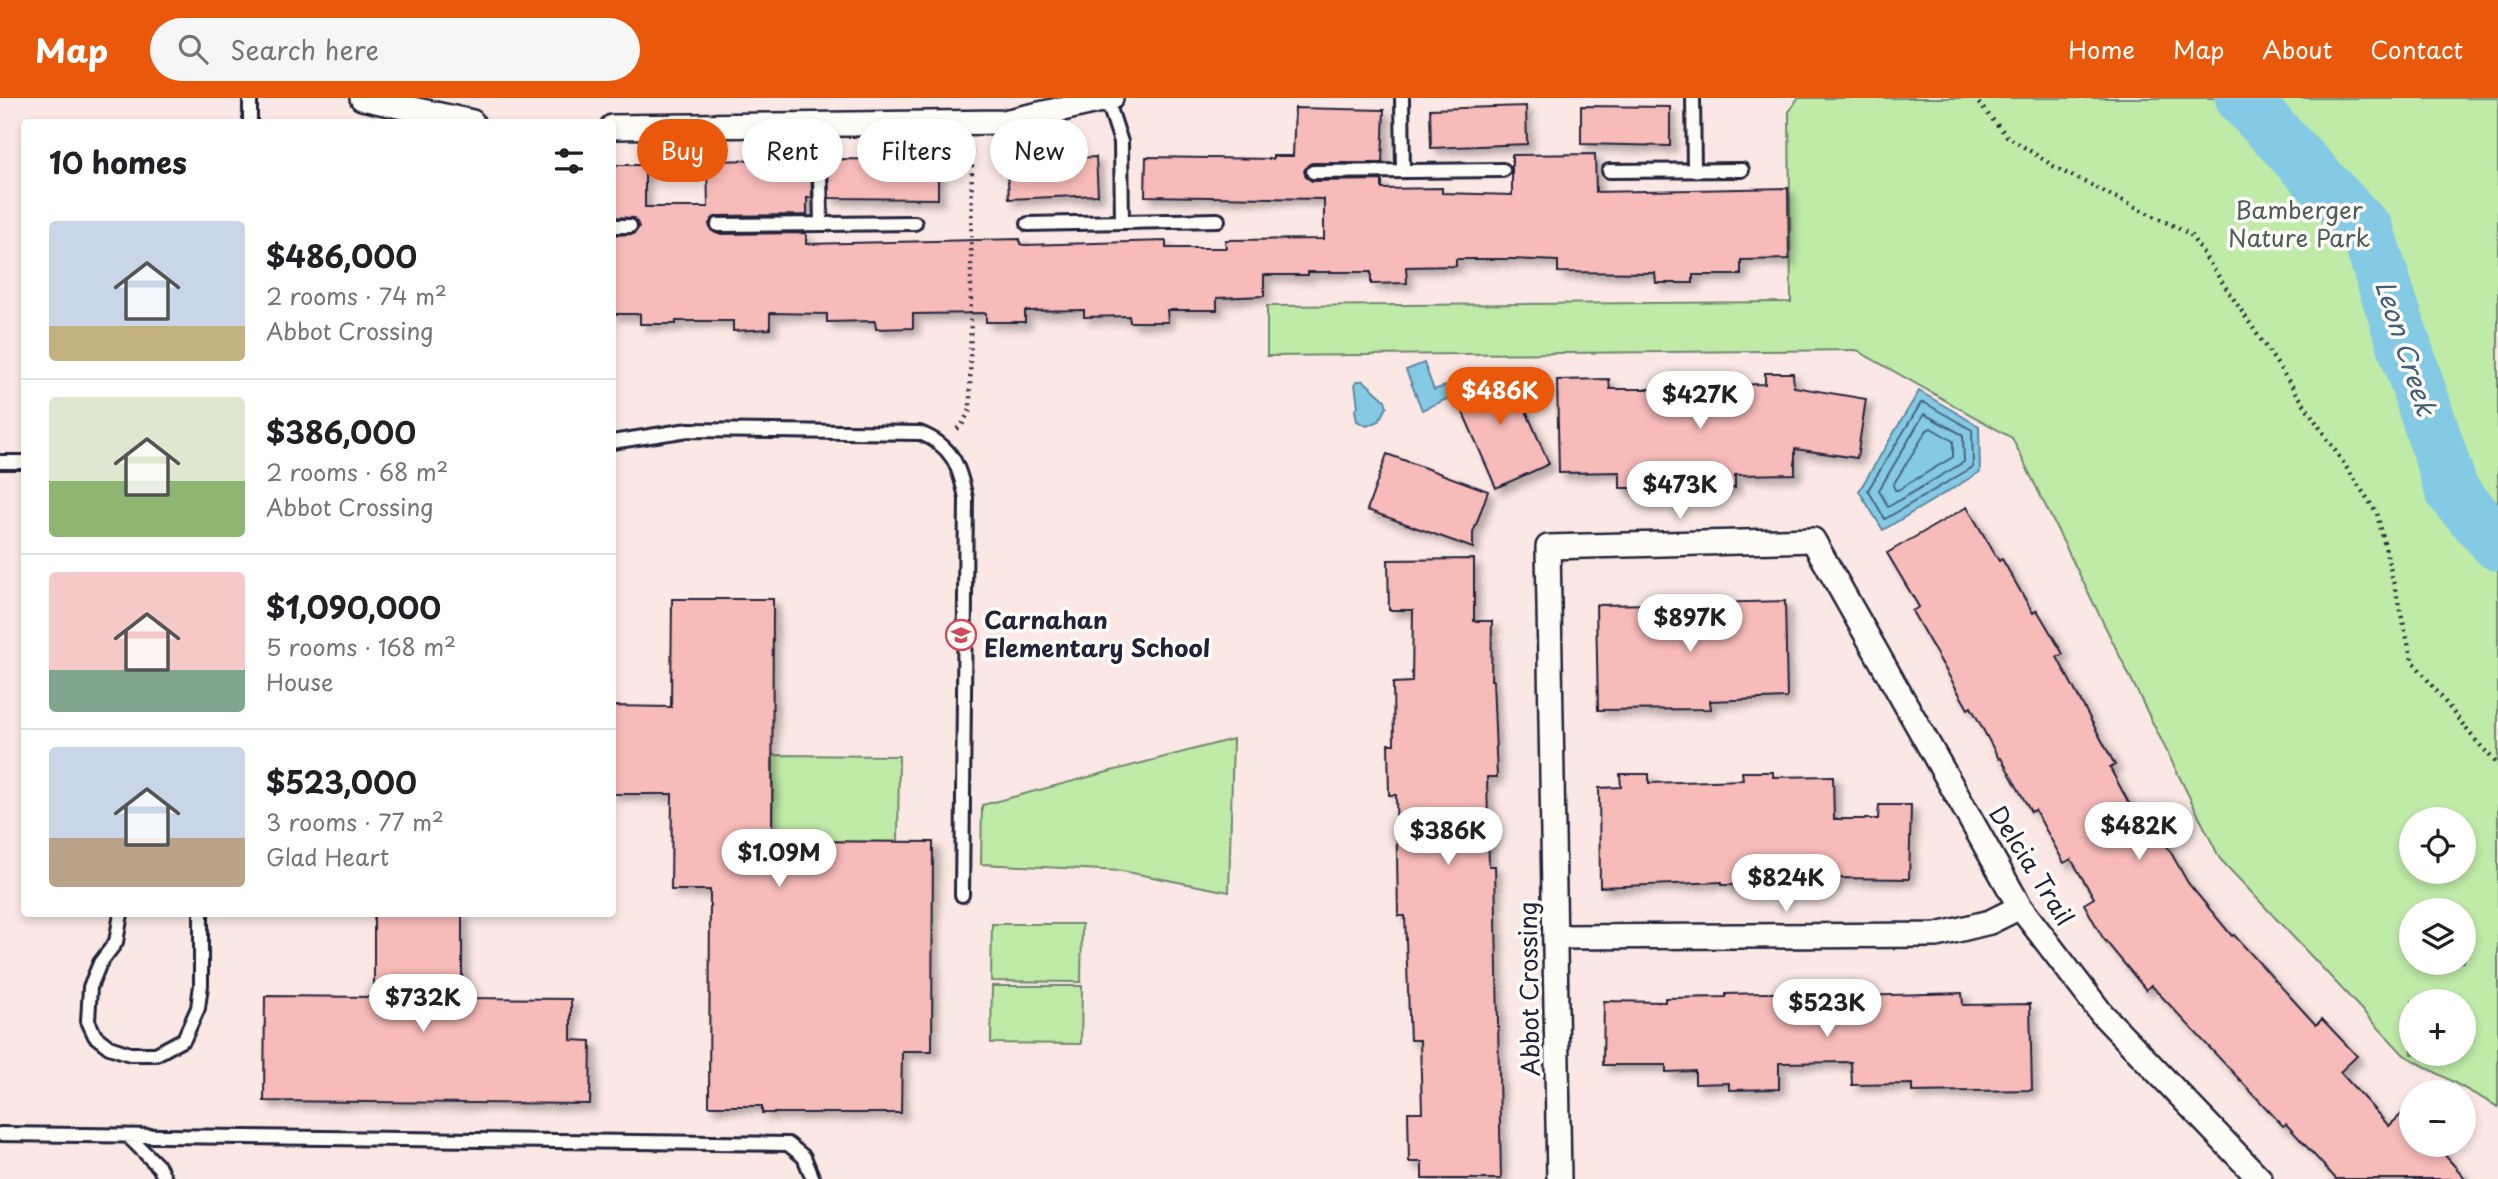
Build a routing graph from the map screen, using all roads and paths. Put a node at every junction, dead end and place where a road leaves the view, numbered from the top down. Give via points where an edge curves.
1 (250, 98) edge
2 (362, 98) edge
3 (1109, 98) edge
4 (1402, 98) edge
5 (1693, 98) edge
6 (1974, 98) edge
7 (1079, 101) edge
8 (250, 119) edge
9 (458, 119) edge
10 (976, 122) edge
11 (742, 125) edge
12 (616, 127) edge
13 (1503, 170) dead end
14 (1694, 170) junction
15 (1742, 170) dead end
16 (1403, 171) junction
17 (1609, 171) dead end
18 (1313, 172) dead end
19 (820, 182) edge
20 (972, 182) edge
21 (1218, 220) dead end
22 (1122, 222) junction
23 (915, 223) dead end
24 (821, 224) junction
25 (1028, 224) dead end
26 (718, 225) dead end
27 (616, 226) edge
28 (630, 226) dead end
29 (957, 429) dead end
30 (616, 441) edge
31 (0, 462) edge
32 (21, 462) edge
33 (1548, 547) joint
34 (2498, 765) edge
35 (962, 895) dead end
36 (2020, 907) junction
37 (120, 917) edge
38 (201, 917) edge
39 (1556, 937) junction
40 (0, 1134) edge
41 (128, 1136) junction
42 (165, 1179) edge
43 (813, 1179) edge
44 (1559, 1179) edge
45 (2260, 1179) edge

1 - 8 lane
2 - 9 street
3 - 7 street
3 - 22 lane via 1121,142
4 - 16 lane
5 - 14 lane
6 - 34 path via 2007,136 2058,169 2190,234 2377,513 2412,660
7 - 10 street via 1004,122
11 - 12 street
13 - 16 lane
14 - 15 lane
14 - 17 lane
16 - 18 lane
19 - 24 lane
20 - 29 path via 970,410
21 - 22 lane
22 - 25 lane
23 - 24 lane
24 - 26 lane
27 - 28 lane
30 - 35 lane via 688,430 920,433 950,452 966,498
31 - 32 lane
33 - 36 street, Delcia Trail via 1813,540
33 - 39 street, Abbot Crossing
36 - 39 street via 1990,922 1937,935
36 - 45 street, Delcia Trail via 2102,1014
37 - 38 lane via 116,942 90,987 88,1021 95,1036 130,1054 156,1054 184,1039 198,1008
39 - 44 street, Abbot Crossing
40 - 41 lane
41 - 42 lane
41 - 43 lane via 788,1144 804,1157

